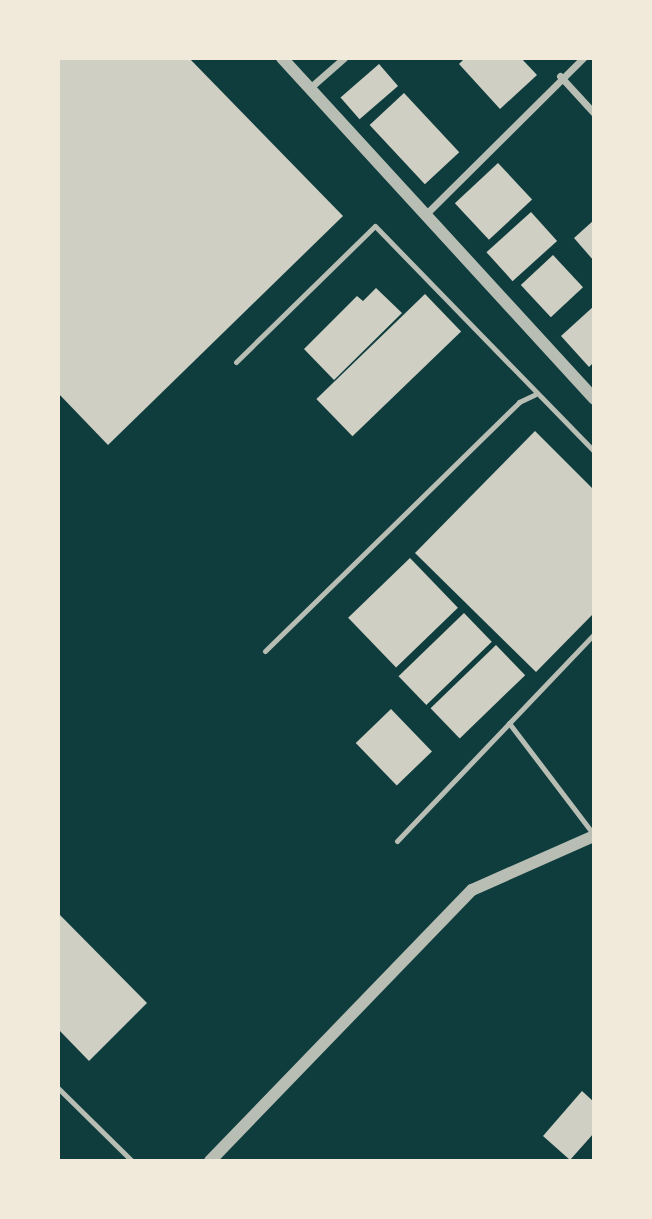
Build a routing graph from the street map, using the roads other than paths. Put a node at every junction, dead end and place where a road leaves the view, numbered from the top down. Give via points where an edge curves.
1 (282, 58) edge
2 (344, 58) edge
3 (583, 58) edge
4 (560, 76) junction
5 (312, 86) junction
6 (594, 113) edge
7 (425, 215) junction
8 (236, 362) dead end
9 (534, 395) junction
10 (594, 399) edge
11 (594, 450) edge
12 (594, 635) edge
13 (265, 651) dead end
14 (509, 723) junction
15 (594, 836) edge
16 (397, 841) dead end
17 (58, 1087) edge
18 (132, 1161) edge
19 (210, 1161) edge

1 - 5 street
2 - 5 street
3 - 4 street
4 - 6 street
4 - 7 street
5 - 7 street
7 - 10 street
8 - 9 lane via 375,226
9 - 11 lane
9 - 13 lane via 520,402
12 - 14 lane
14 - 15 lane
14 - 16 lane
15 - 19 street via 472,890
17 - 18 lane

